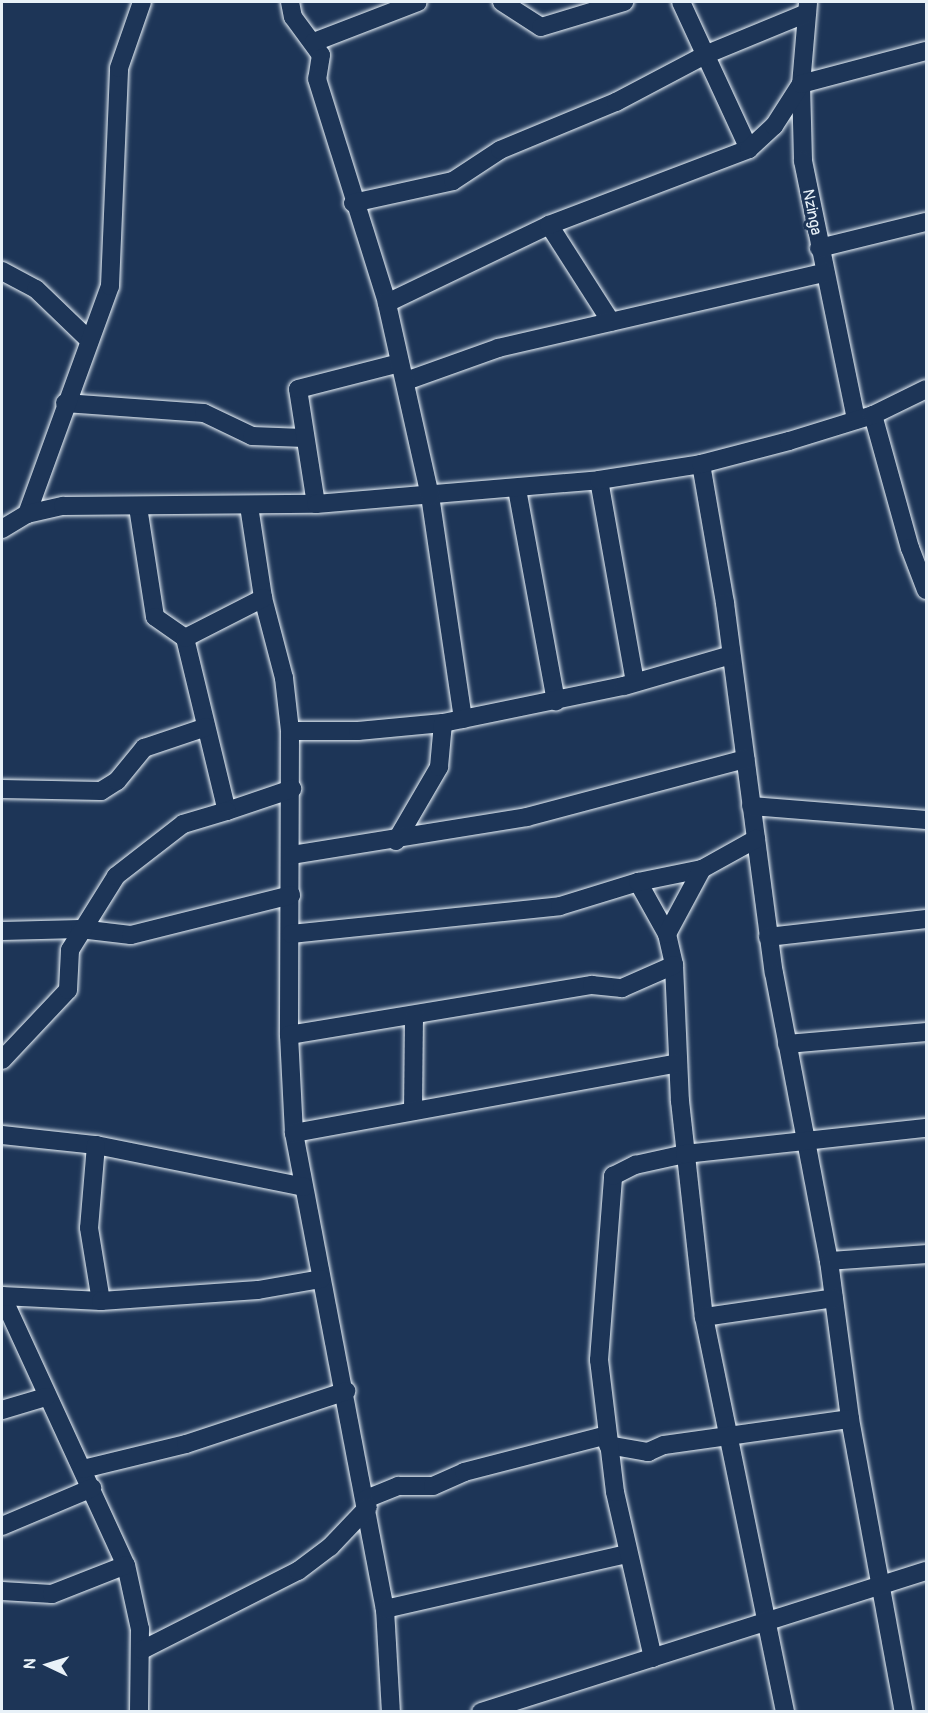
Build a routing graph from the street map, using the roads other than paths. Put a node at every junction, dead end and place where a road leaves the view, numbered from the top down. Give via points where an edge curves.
1 (142, 2) edge
2 (290, 2) edge
3 (418, 2) edge
4 (502, 2) edge
5 (624, 2) edge
6 (681, 2) edge
7 (808, 7) edge
8 (314, 42) junction
9 (927, 51) edge
10 (705, 55) junction
11 (801, 84) junction
12 (749, 149) junction
13 (353, 203) junction
14 (927, 222) edge
15 (549, 225) junction
16 (819, 248) junction
17 (2, 271) edge
18 (824, 273) junction
19 (387, 303) junction
20 (611, 322) junction
21 (87, 338) junction
22 (400, 363) junction
23 (406, 381) junction
24 (927, 389) edge
25 (65, 403) junction
26 (865, 417) junction
27 (304, 438) junction
28 (700, 464) junction
29 (599, 480) junction
30 (517, 489) junction
31 (430, 496) junction
32 (316, 504) junction
33 (249, 506) junction
34 (138, 507) junction
35 (27, 514) junction
36 (2, 529) edge
37 (927, 590) edge
38 (263, 598) junction
39 (185, 638) junction
40 (731, 654) junction
41 (635, 682) junction
42 (556, 701) junction
43 (463, 719) junction
44 (443, 723) junction
45 (206, 727) junction
46 (290, 731) junction
47 (744, 759) junction
48 (2, 789) edge
49 (292, 789) junction
50 (751, 806) junction
51 (227, 811) junction
52 (927, 820) edge
53 (756, 839) junction
54 (396, 841) junction
55 (292, 855) junction
56 (702, 869) junction
57 (638, 882) junction
58 (291, 895) junction
59 (927, 919) edge
60 (80, 929) junction
61 (2, 931) edge
62 (291, 934) junction
63 (667, 934) junction
64 (768, 936) junction
65 (674, 965) junction
66 (414, 1016) junction
67 (927, 1032) edge
68 (289, 1035) junction
69 (787, 1044) junction
70 (2, 1060) edge
71 (678, 1063) junction
72 (413, 1112) junction
73 (927, 1128) edge
74 (294, 1133) junction
75 (2, 1135) edge
76 (802, 1141) junction
77 (96, 1145) junction
78 (686, 1154) junction
79 (304, 1186) junction
80 (927, 1254) edge
81 (829, 1261) junction
82 (321, 1279) junction
83 (2, 1296) edge
84 (834, 1298) junction
85 (101, 1301) junction
86 (704, 1317) junction
87 (346, 1391) junction
88 (46, 1397) junction
89 (2, 1410) edge
90 (850, 1419) junction
91 (727, 1435) junction
92 (608, 1440) junction
93 (83, 1469) junction
94 (92, 1488) junction
95 (367, 1503) junction
96 (2, 1526) edge
97 (627, 1554) junction
98 (126, 1565) junction
99 (927, 1571) edge
100 (882, 1582) junction
101 (2, 1592) edge
102 (385, 1609) junction
103 (763, 1623) junction
104 (142, 1650) junction
105 (653, 1658) junction
106 (502, 1708) edge
107 (780, 1708) edge
108 (139, 1712) edge
109 (391, 1712) edge
110 (481, 1712) edge
111 (904, 1712) edge

1 - 21 street via 118,68 110,286
2 - 8 street via 293,17
3 - 8 street
4 - 5 street via 541,27
6 - 10 street
7 - 10 street
7 - 11 street, Nzinga
8 - 13 street via 321,55 317,79
9 - 11 street
10 - 12 street
10 - 13 street via 616,102 500,150 453,181
11 - 12 street via 774,126
11 - 16 street, Nzinga via 803,160
12 - 15 street
13 - 19 street
14 - 16 street
15 - 19 street
15 - 20 street
16 - 18 street, Nzinga
17 - 21 street via 36,289
18 - 20 street
18 - 26 street, Nzinga
19 - 22 street
20 - 23 street via 498,348
21 - 25 street
22 - 23 street
22 - 27 street via 302,386 297,396
23 - 31 street
24 - 26 street
25 - 27 street via 204,413 252,435
25 - 35 street
26 - 28 street
26 - 37 street, Nzinga
27 - 32 street
28 - 29 street
28 - 40 street
29 - 30 street
29 - 41 street
30 - 31 street
30 - 42 street
31 - 32 street
31 - 43 street
32 - 33 street
33 - 34 street
33 - 38 street
34 - 35 street via 89,504
34 - 39 street via 155,617
35 - 36 street
38 - 39 street
38 - 46 street via 284,678
39 - 45 street
40 - 41 street
40 - 47 street
41 - 42 street
42 - 43 street
43 - 44 street
44 - 46 street via 358,731
44 - 54 street via 439,767
45 - 48 street via 144,748 117,781 101,791
45 - 51 street
46 - 49 street
47 - 50 street
47 - 54 street via 538,814
49 - 51 street
49 - 55 street
50 - 52 street
50 - 53 street
51 - 60 street via 183,824 130,861
53 - 56 street
53 - 64 street
54 - 55 street
55 - 58 street
56 - 57 street
56 - 63 street
57 - 62 street via 560,906
57 - 63 street
58 - 60 street via 143,933
58 - 62 street
59 - 64 street
60 - 61 street
60 - 70 street via 67,962 68,990
62 - 68 street
63 - 65 street
64 - 69 street
65 - 66 street via 622,988 592,985
65 - 71 street
66 - 68 street
66 - 72 street
67 - 69 street
68 - 74 street
69 - 76 street
71 - 72 street
71 - 78 street
72 - 74 street
73 - 76 street
74 - 79 street
75 - 77 street
76 - 78 street
76 - 81 street
77 - 79 street
77 - 85 street via 89,1228
78 - 86 street
78 - 92 street via 619,1171 609,1184 599,1360
79 - 82 street
80 - 81 street
81 - 84 street
82 - 85 street via 258,1290
82 - 87 street
83 - 85 street
83 - 88 street
84 - 86 street
84 - 90 street
86 - 91 street
87 - 93 street via 186,1444
87 - 95 street
88 - 89 street
88 - 93 street
90 - 91 street
90 - 100 street
91 - 92 street via 648,1452
91 - 103 street
92 - 95 street via 464,1472 433,1486 398,1486
92 - 97 street
93 - 94 street
94 - 96 street
94 - 98 street
95 - 102 street
95 - 104 street via 330,1547 298,1571
97 - 102 street
97 - 105 street
98 - 101 street via 52,1594
98 - 104 street
99 - 100 street
100 - 103 street
100 - 111 street
102 - 109 street
103 - 105 street
103 - 107 street
104 - 108 street
105 - 106 street
106 - 110 street

